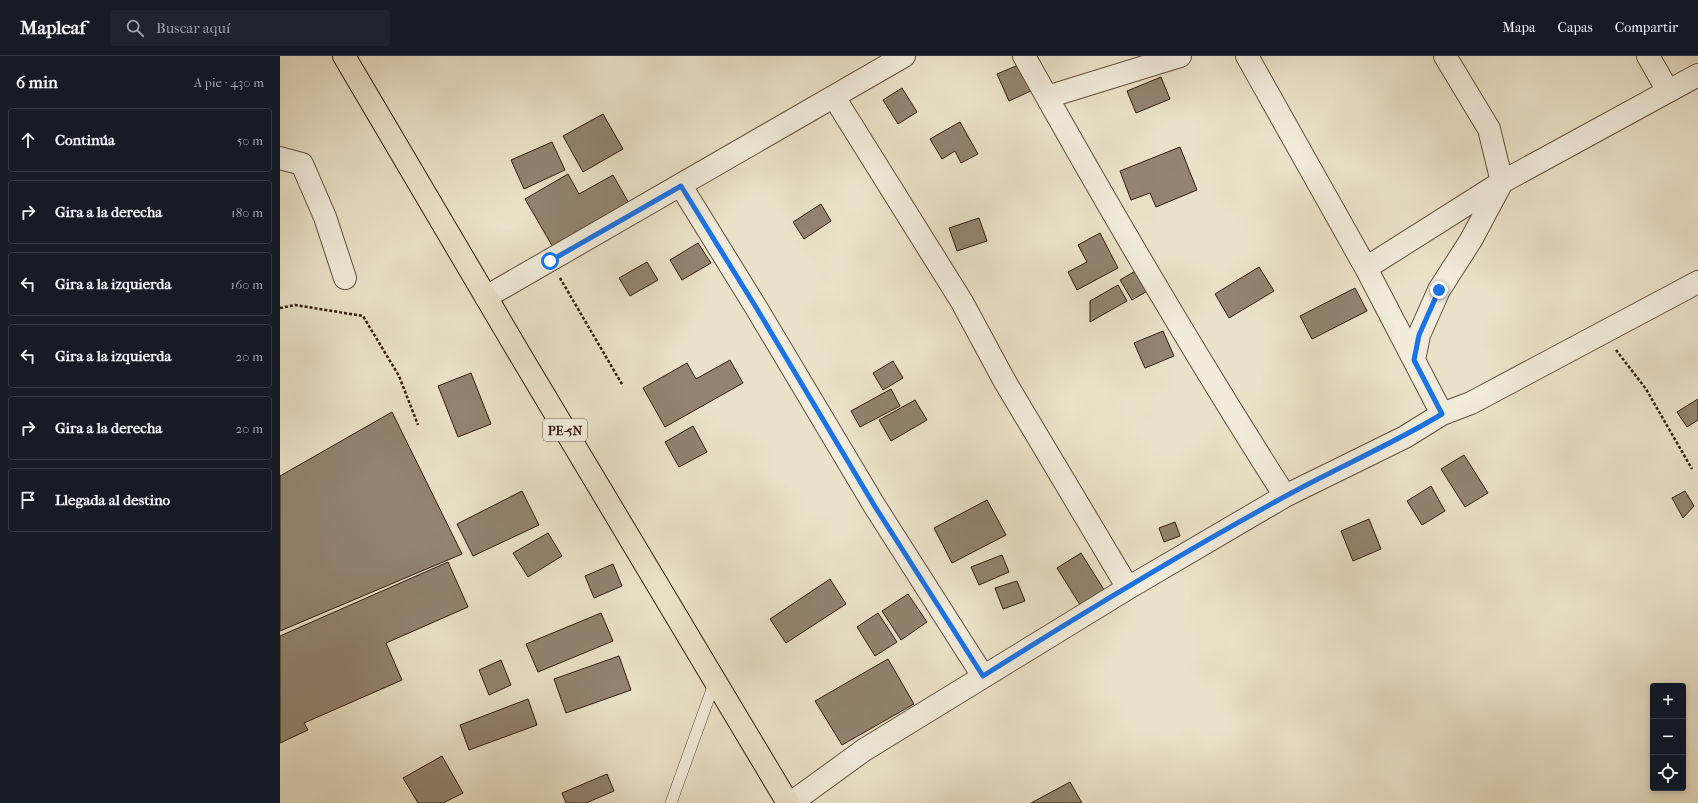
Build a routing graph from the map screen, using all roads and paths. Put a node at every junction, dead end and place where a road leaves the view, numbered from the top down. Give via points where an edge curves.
1 (344, 56) edge
2 (904, 56) edge
3 (1024, 56) edge
4 (1180, 56) edge
5 (1247, 56) edge
6 (1445, 56) edge
7 (1648, 56) edge
8 (1698, 75) edge
9 (1668, 91) junction
10 (834, 97) junction
11 (1047, 97) junction
12 (280, 158) edge
13 (1502, 182) junction
14 (681, 186) junction
15 (550, 261) junction
16 (1366, 268) junction
17 (345, 278) dead end
18 (1698, 282) edge
19 (486, 297) junction
20 (280, 308) edge
21 (1602, 332) junction
22 (1414, 360) junction
23 (623, 386) dead end
24 (1442, 414) junction
25 (418, 425) dead end
26 (1692, 469) dead end
27 (1285, 496) junction
28 (1128, 588) junction
29 (983, 676) junction
30 (715, 681) junction
31 (671, 803) edge
32 (789, 803) edge

1 - 19 highway, PE-5N
2 - 10 street
3 - 11 street
4 - 11 street
5 - 16 street
6 - 13 street via 1489,129
7 - 9 street
8 - 9 street
9 - 13 street
10 - 14 street
10 - 28 street via 962,302 1004,380
11 - 27 street via 1213,383
12 - 17 street via 302,164 326,217
13 - 16 street
13 - 22 street via 1472,240 1439,290 1419,335
14 - 15 street
14 - 29 street via 874,505
15 - 19 street
15 - 23 path
16 - 22 street
18 - 21 street
19 - 30 highway, PE-5N
20 - 25 path via 295,305 363,316 399,376
21 - 24 street via 1471,403
21 - 26 path via 1646,389
22 - 24 street
24 - 27 street via 1405,437
27 - 28 street
28 - 29 street
29 - 32 street via 864,750
30 - 31 lane
30 - 32 highway, PE-5N

